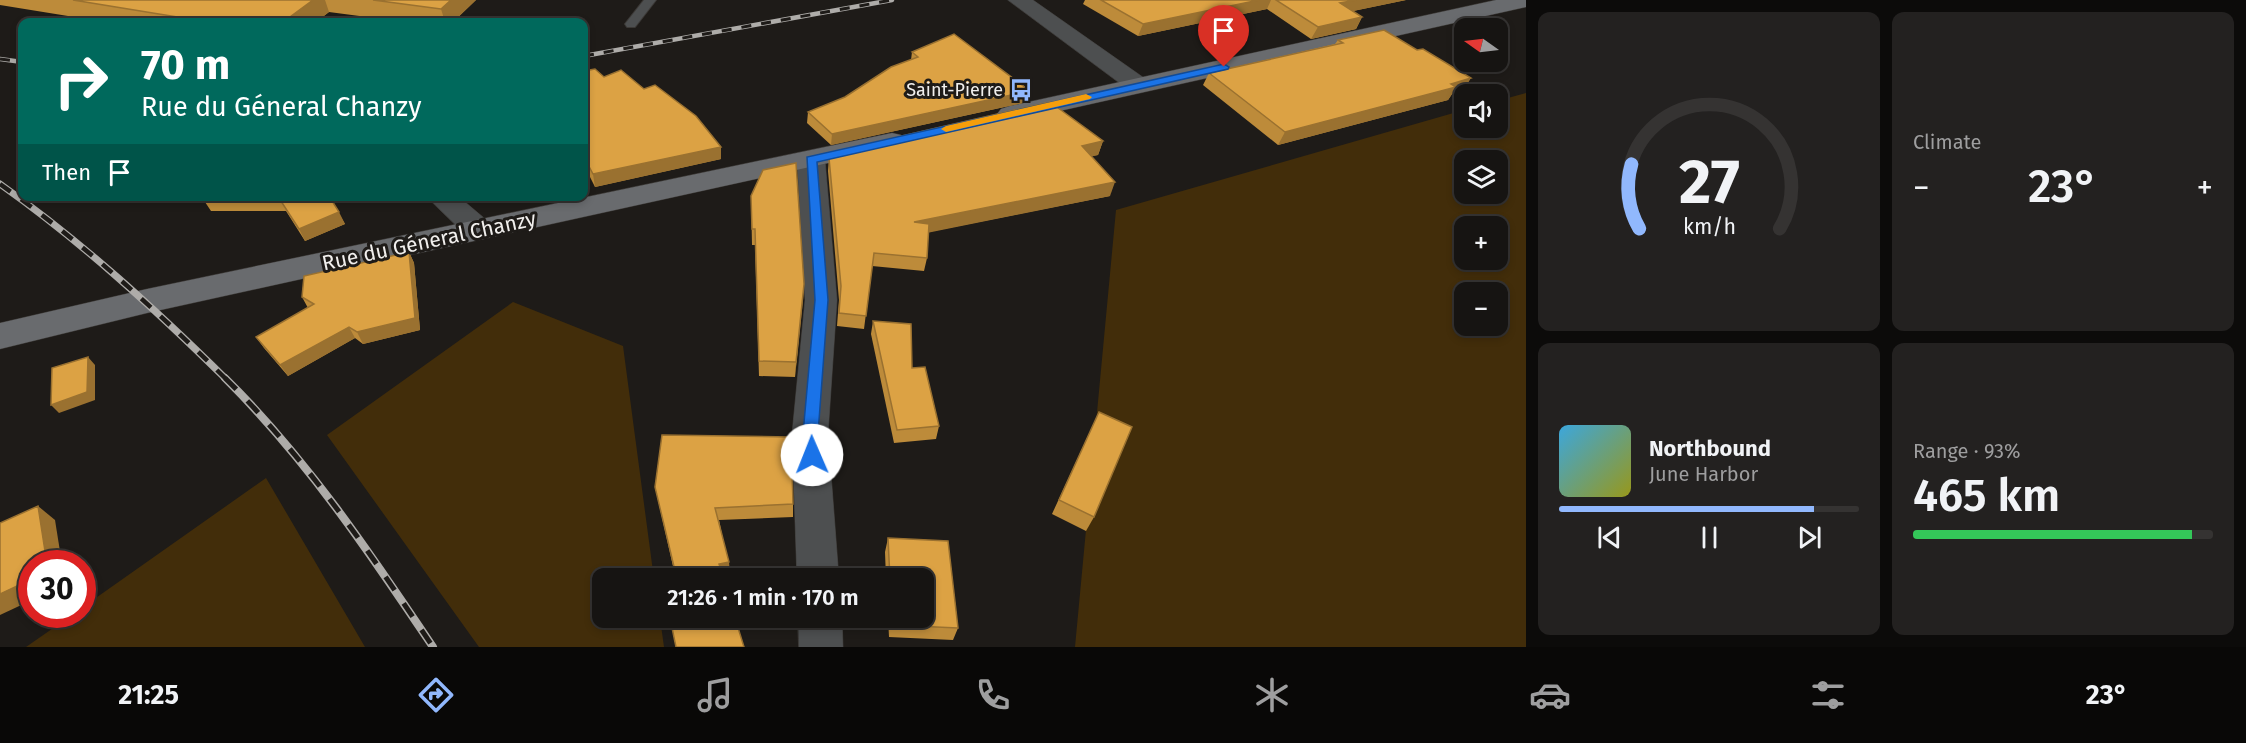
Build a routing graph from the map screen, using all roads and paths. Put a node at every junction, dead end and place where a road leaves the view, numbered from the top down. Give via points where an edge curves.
1 (650, 0) edge
2 (1019, 0) edge
3 (1526, 0) edge
4 (631, 24) dead end
5 (1138, 85) junction
6 (980, 121) edge
7 (912, 137) edge
8 (811, 160) junction
9 (446, 201) edge
10 (479, 230) junction
11 (0, 336) edge
12 (817, 568) edge
13 (820, 628) edge
14 (821, 647) edge

1 - 4 lane
2 - 5 street
3 - 5 main road
5 - 6 main road
7 - 8 main road, Rue du Géneral Chanzy
8 - 10 main road, Rue du Géneral Chanzy
8 - 12 street via 821,300 810,434
9 - 10 street
10 - 11 main road, Rue du Géneral Chanzy
13 - 14 street

